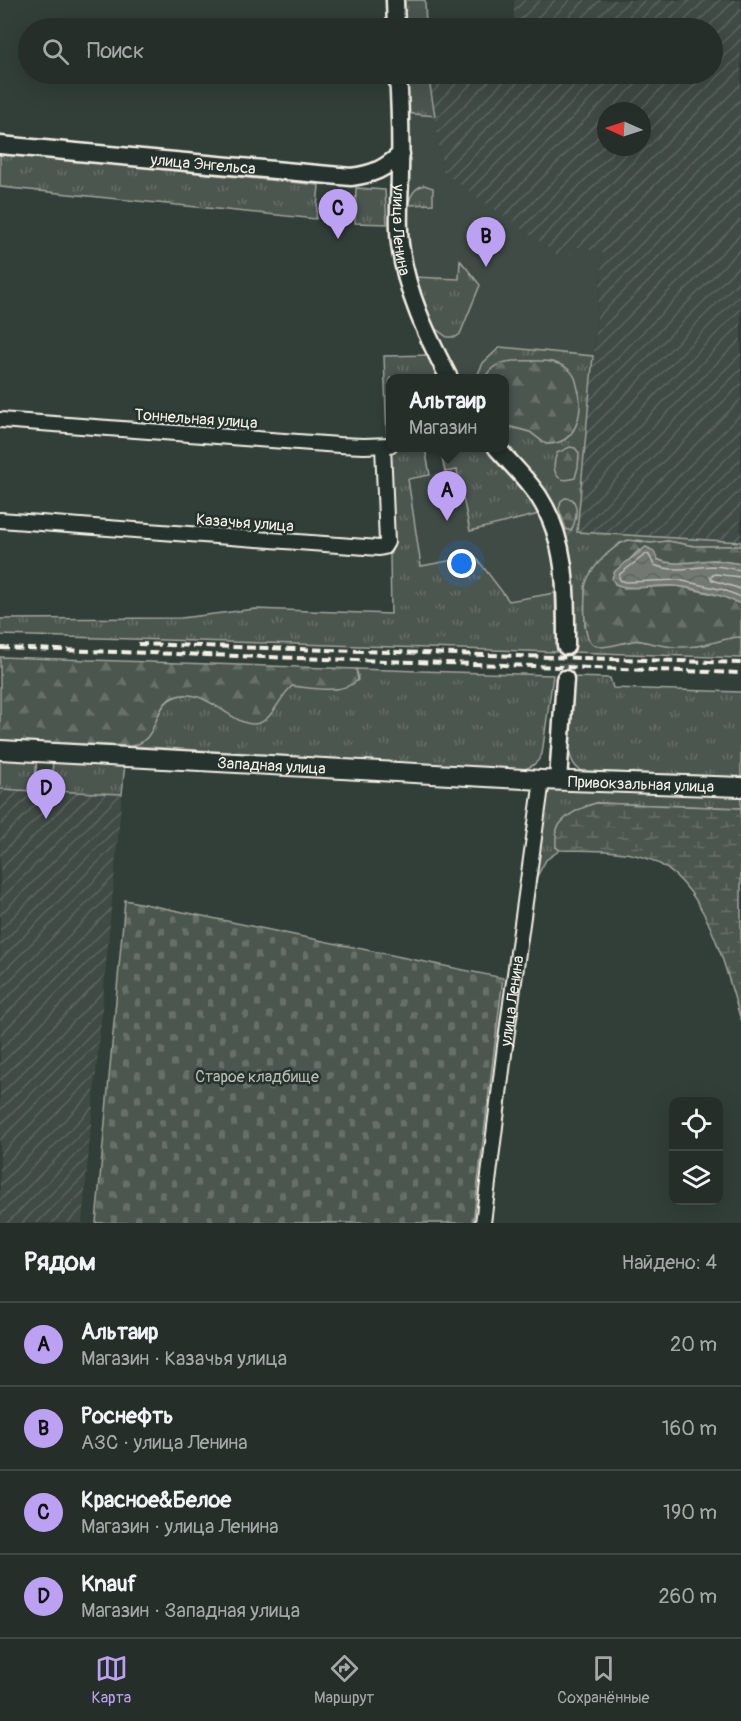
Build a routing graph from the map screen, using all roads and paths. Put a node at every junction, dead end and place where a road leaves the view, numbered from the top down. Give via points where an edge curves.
1 (395, 0) edge
2 (396, 18) edge
3 (399, 84) edge
4 (0, 145) edge
5 (401, 154) junction
6 (447, 374) edge
7 (0, 420) edge
8 (386, 445) edge
9 (386, 452) edge
10 (501, 452) edge
11 (0, 520) edge
12 (566, 646) tunnel mouth
13 (565, 679) tunnel mouth
14 (0, 750) edge
15 (550, 780) junction
16 (741, 786) edge
17 (483, 1223) edge

1 - 2 street
3 - 5 street, улица Ленина
4 - 5 street, улица Энгельса via 351,177 383,169
5 - 6 street, улица Ленина via 399,225 408,284
7 - 8 street, Тоннельная улица via 339,445
9 - 11 street, Казачья улица via 387,542 379,548
10 - 12 street via 539,497 557,539 565,578
13 - 15 street, улица Ленина
14 - 15 main road, Западная улица
15 - 16 main road, Привокзальная улица
15 - 17 street, улица Ленина via 505,1046

